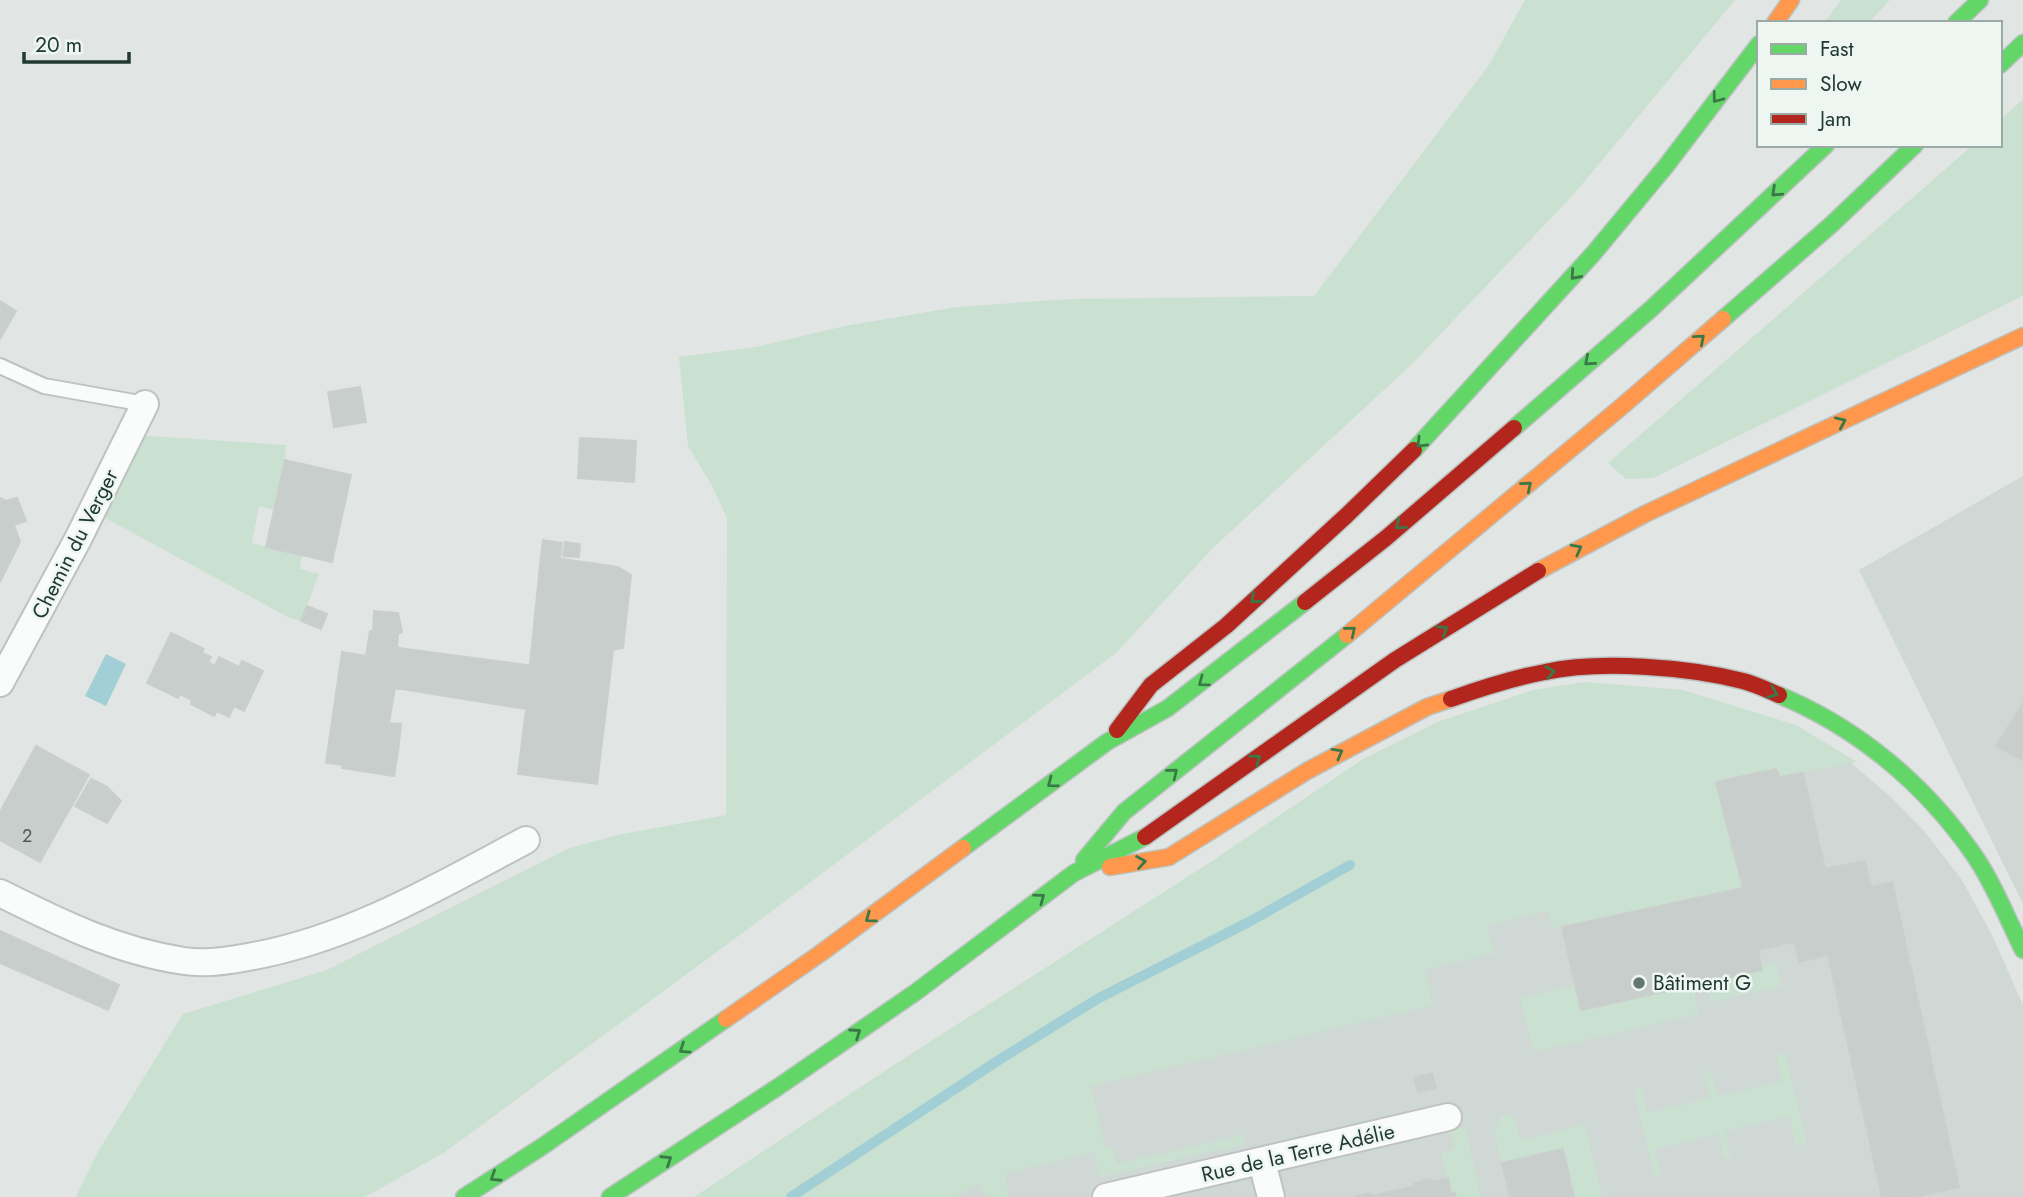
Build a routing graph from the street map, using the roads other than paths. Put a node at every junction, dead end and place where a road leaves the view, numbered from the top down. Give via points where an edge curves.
1 (1791, 0) edge
2 (1980, 0) edge
3 (1776, 21) edge
4 (1958, 21) edge
5 (2023, 43) edge
6 (1757, 47) edge
7 (2002, 63) edge
8 (1824, 147) edge
9 (1913, 147) edge
10 (2023, 336) edge
11 (2023, 348) edge
12 (0, 366) edge
13 (1910, 391) junction
14 (145, 404) joint
15 (0, 683) edge
16 (1107, 742) junction
17 (526, 840) dead end
18 (1073, 873) junction
19 (0, 893) edge
20 (2023, 950) edge
21 (1448, 1118) dead end
22 (1262, 1162) junction
23 (464, 1197) edge
24 (610, 1197) edge
25 (1106, 1197) edge
26 (1271, 1197) edge

1 - 3 highway
2 - 4 highway
5 - 7 highway
6 -> 16 highway via 1593,254 1425,439 1226,626 1151,685
8 -> 16 highway via 1651,309 1386,538 1168,708
18 -> 9 highway via 1124,813 1407,587 1620,408 1832,224
10 - 13 highway
11 - 13 highway
12 - 14 lane via 44,386
18 -> 13 highway via 1154,832 1395,660 1517,582 1645,514
14 - 15 street, Chemin du Verger
16 -> 23 highway via 810,961
17 - 19 street via 424,894 312,942 228,961 186,962 111,943
18 -> 20 highway via 1169,857 1358,742 1427,707 1489,686 1547,671 1608,665 1675,670 1745,681 1791,700 1835,722 1883,756 1919,787 1975,856
24 -> 18 highway via 916,992
21 - 22 street, Rue de la Terre Adélie
22 - 25 street, Rue de la Terre Adélie
22 - 26 street

